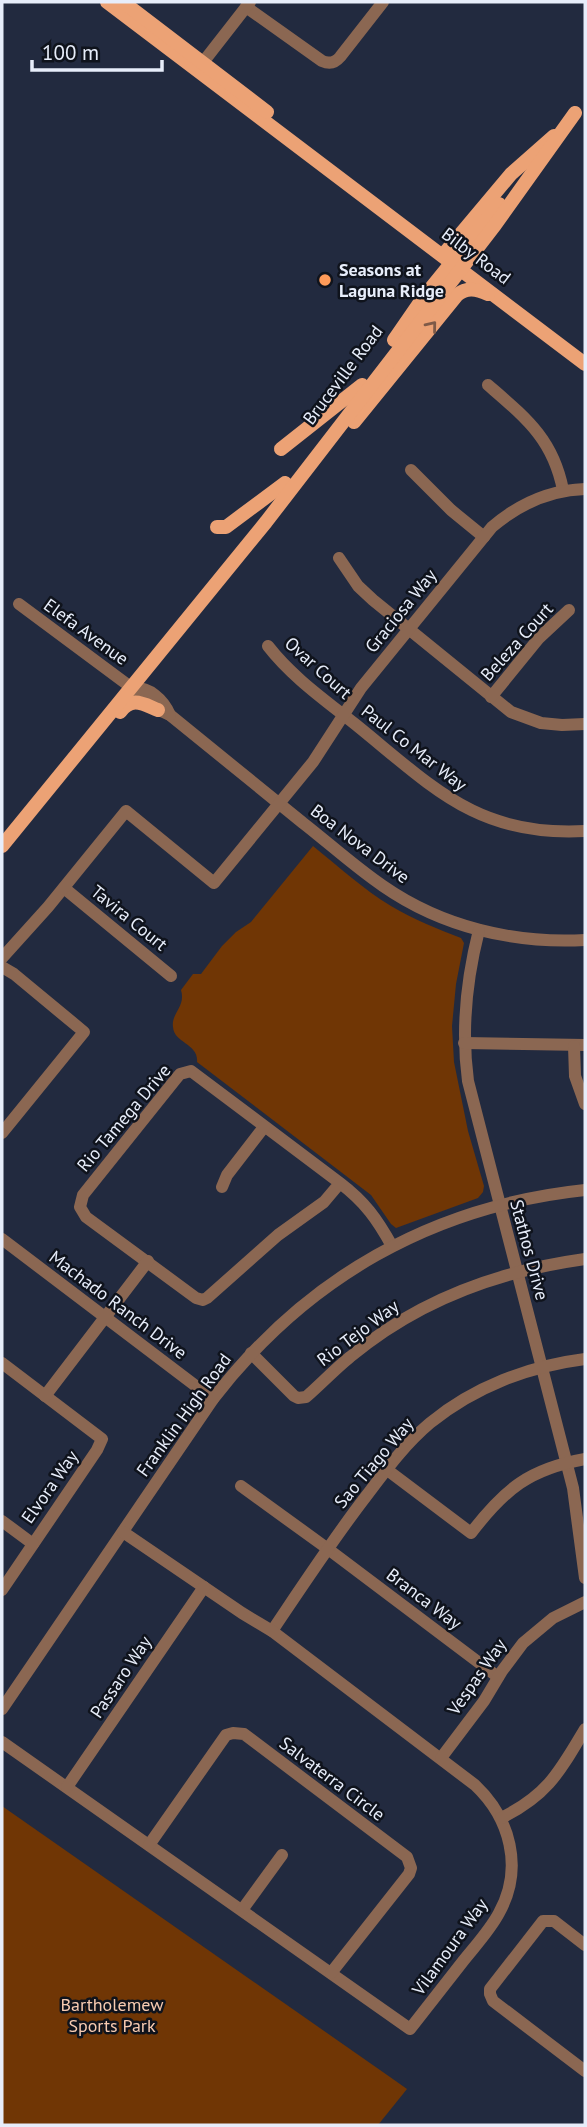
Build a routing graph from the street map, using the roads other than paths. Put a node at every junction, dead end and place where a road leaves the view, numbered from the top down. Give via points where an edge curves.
1 (107, 2) edge
2 (123, 2) edge
3 (383, 2) edge
4 (248, 4) edge
5 (200, 66) junction
6 (585, 101) edge
7 (575, 113) junction
8 (452, 262) junction
9 (502, 300) junction
10 (585, 364) edge
11 (362, 385) junction
12 (488, 385) dead end
13 (281, 449) dead end
14 (306, 469) junction
15 (411, 470) dead end
16 (285, 483) junction
17 (585, 488) edge
18 (563, 490) junction
19 (217, 527) dead end
20 (484, 537) junction
21 (339, 558) dead end
22 (227, 568) junction
23 (19, 604) dead end
24 (569, 610) dead end
25 (408, 629) junction
26 (268, 646) dead end
27 (132, 688) junction
28 (491, 697) junction
29 (164, 713) junction
30 (344, 715) junction
31 (106, 719) junction
32 (585, 724) edge
33 (279, 804) junction
34 (585, 831) edge
35 (2, 846) edge
36 (64, 888) junction
37 (479, 930) junction
38 (585, 940) edge
39 (2, 958) edge
40 (2, 967) edge
41 (171, 976) dead end
42 (464, 1043) junction
43 (579, 1046) edge
44 (585, 1104) edge
45 (264, 1128) junction
46 (2, 1133) edge
47 (340, 1183) junction
48 (222, 1188) dead end
49 (585, 1190) edge
50 (499, 1205) junction
51 (2, 1239) edge
52 (392, 1246) junction
53 (585, 1259) edge
54 (148, 1261) junction
55 (517, 1271) junction
56 (104, 1317) junction
57 (251, 1353) junction
58 (585, 1359) edge
59 (2, 1363) edge
60 (542, 1367) junction
61 (45, 1396) junction
62 (213, 1399) junction
63 (585, 1459) edge
64 (567, 1463) junction
65 (386, 1469) junction
66 (241, 1486) dead end
67 (2, 1521) edge
68 (123, 1532) junction
69 (33, 1544) junction
70 (328, 1549) junction
71 (585, 1578) edge
72 (204, 1587) junction
73 (2, 1590) edge
74 (585, 1602) edge
75 (272, 1630) junction
76 (498, 1677) junction
77 (2, 1709) edge
78 (585, 1728) edge
79 (2, 1742) edge
80 (441, 1758) junction
81 (68, 1787) junction
82 (501, 1818) junction
83 (149, 1845) junction
84 (282, 1855) dead end
85 (242, 1910) junction
86 (585, 1945) edge
87 (331, 1973) junction
88 (585, 2071) edge

1 - 5 main road, Bilby Road
2 - 5 main road, Bilby Road
3 - 4 street via 340,57 329,63 278,31
4 - 5 street
5 - 8 main road, Bilby Road
6 - 7 main road, Bruceville Road
7 - 8 main road, Bruceville Road via 526,183
7 - 8 main road, Bruceville Road via 511,174
8 - 9 main road, Bilby Road
8 - 11 main road, Bruceville Road
8 - 14 main road, Bruceville Road
9 - 10 main road, Bilby Road
14 -> 9 main road via 337,443 457,295 476,289
11 - 13 main road
11 - 16 main road, Bruceville Road
12 - 18 street via 539,432 554,457
14 - 22 main road, Bruceville Road
15 - 20 street
16 - 19 main road via 226,527
16 - 22 main road, Bruceville Road
17 - 18 street, Graciosa Way
18 - 20 street, Graciosa Way via 522,505
20 - 25 street, Graciosa Way
21 - 25 street via 358,586
22 - 27 main road, Bruceville Road
23 - 27 street, Elefa Avenue
24 - 28 street, Beleza Court via 539,638
25 - 28 street
25 - 30 street, Graciosa Way
26 - 30 street, Ovar Court via 290,671
27 - 29 street, Elefa Avenue
27 - 31 main road, Bruceville Road
28 - 32 street via 511,712 541,723
29 - 31 main road via 133,702
29 - 33 street, Elefa Avenue
30 - 33 street, Graciosa Way
30 - 34 street, Paul Co Mar Way via 464,808 525,829
31 - 35 main road, Bruceville Road
33 - 36 street, Graciosa Way via 214,883 126,811
33 - 37 street, Boa Nova Drive via 384,887 426,910
36 - 39 street
36 - 41 street, Tavira Court
37 - 38 street, Boa Nova Drive via 543,941
37 - 42 street, Stathos Drive via 466,994
40 - 46 street via 84,1032
42 - 43 street
42 - 50 street, Stathos Drive via 472,1102
43 - 44 street via 575,1076
45 - 47 street, Rio Tamega Drive
45 - 48 street
45 - 54 street, Rio Tamega Drive via 191,1071 180,1074 83,1195 80,1206 86,1217
47 - 52 street, Rio Tamega Drive via 377,1218
47 - 54 street, Rio Tamega Drive via 324,1202 203,1300
49 - 50 street, Franklin High Road
50 - 52 street, Franklin High Road via 434,1226
50 - 55 street, Stathos Drive
51 - 56 street, Machado Ranch Drive
52 - 57 street, Franklin High Road via 317,1293
53 - 55 street, Rio Tejo Way
54 - 56 street
55 - 57 street, Rio Tejo Way via 471,1286 407,1316 349,1357 306,1397 294,1396
55 - 60 street, Stathos Drive
56 - 61 street
56 - 62 street, Machado Ranch Drive
57 - 62 street, Franklin High Road
58 - 60 street, Sao Tiago Way
59 - 61 street, Elvora Way
60 - 64 street, Stathos Drive
60 - 65 street, Sao Tiago Way via 494,1384 446,1411
61 - 69 street, Elvora Way via 102,1439
62 - 68 street, Franklin High Road
63 - 64 street
64 - 65 street via 514,1486 471,1534
64 - 71 street, Stathos Drive
65 - 70 street, Sao Tiago Way
66 - 70 street, Branca Way
67 - 69 street
68 - 72 street, Vilamoura Way
68 - 77 street, Franklin High Road
69 - 73 street, Elvora Way
70 - 75 street, Sao Tiago Way
70 - 76 street, Branca Way
72 - 75 street, Vilamoura Way
72 - 81 street, Passaro Way
74 - 76 street, Vespas Way via 537,1629
75 - 80 street, Vilamoura Way
76 - 80 street, Vespas Way
78 - 82 street via 545,1789
79 - 81 street, Vilamoura Way
80 - 82 street, Vilamoura Way via 481,1790
81 - 83 street, Vilamoura Way
82 - 87 street, Vilamoura Way via 512,1857 506,1896 490,1927 411,2029
83 - 85 street, Vilamoura Way
83 - 87 street, Salvaterra Circle via 226,1735 244,1734 409,1862 409,1874
84 - 85 street
85 - 87 street, Vilamoura Way
86 - 88 street via 554,1921 543,1921 490,1994 493,2001

